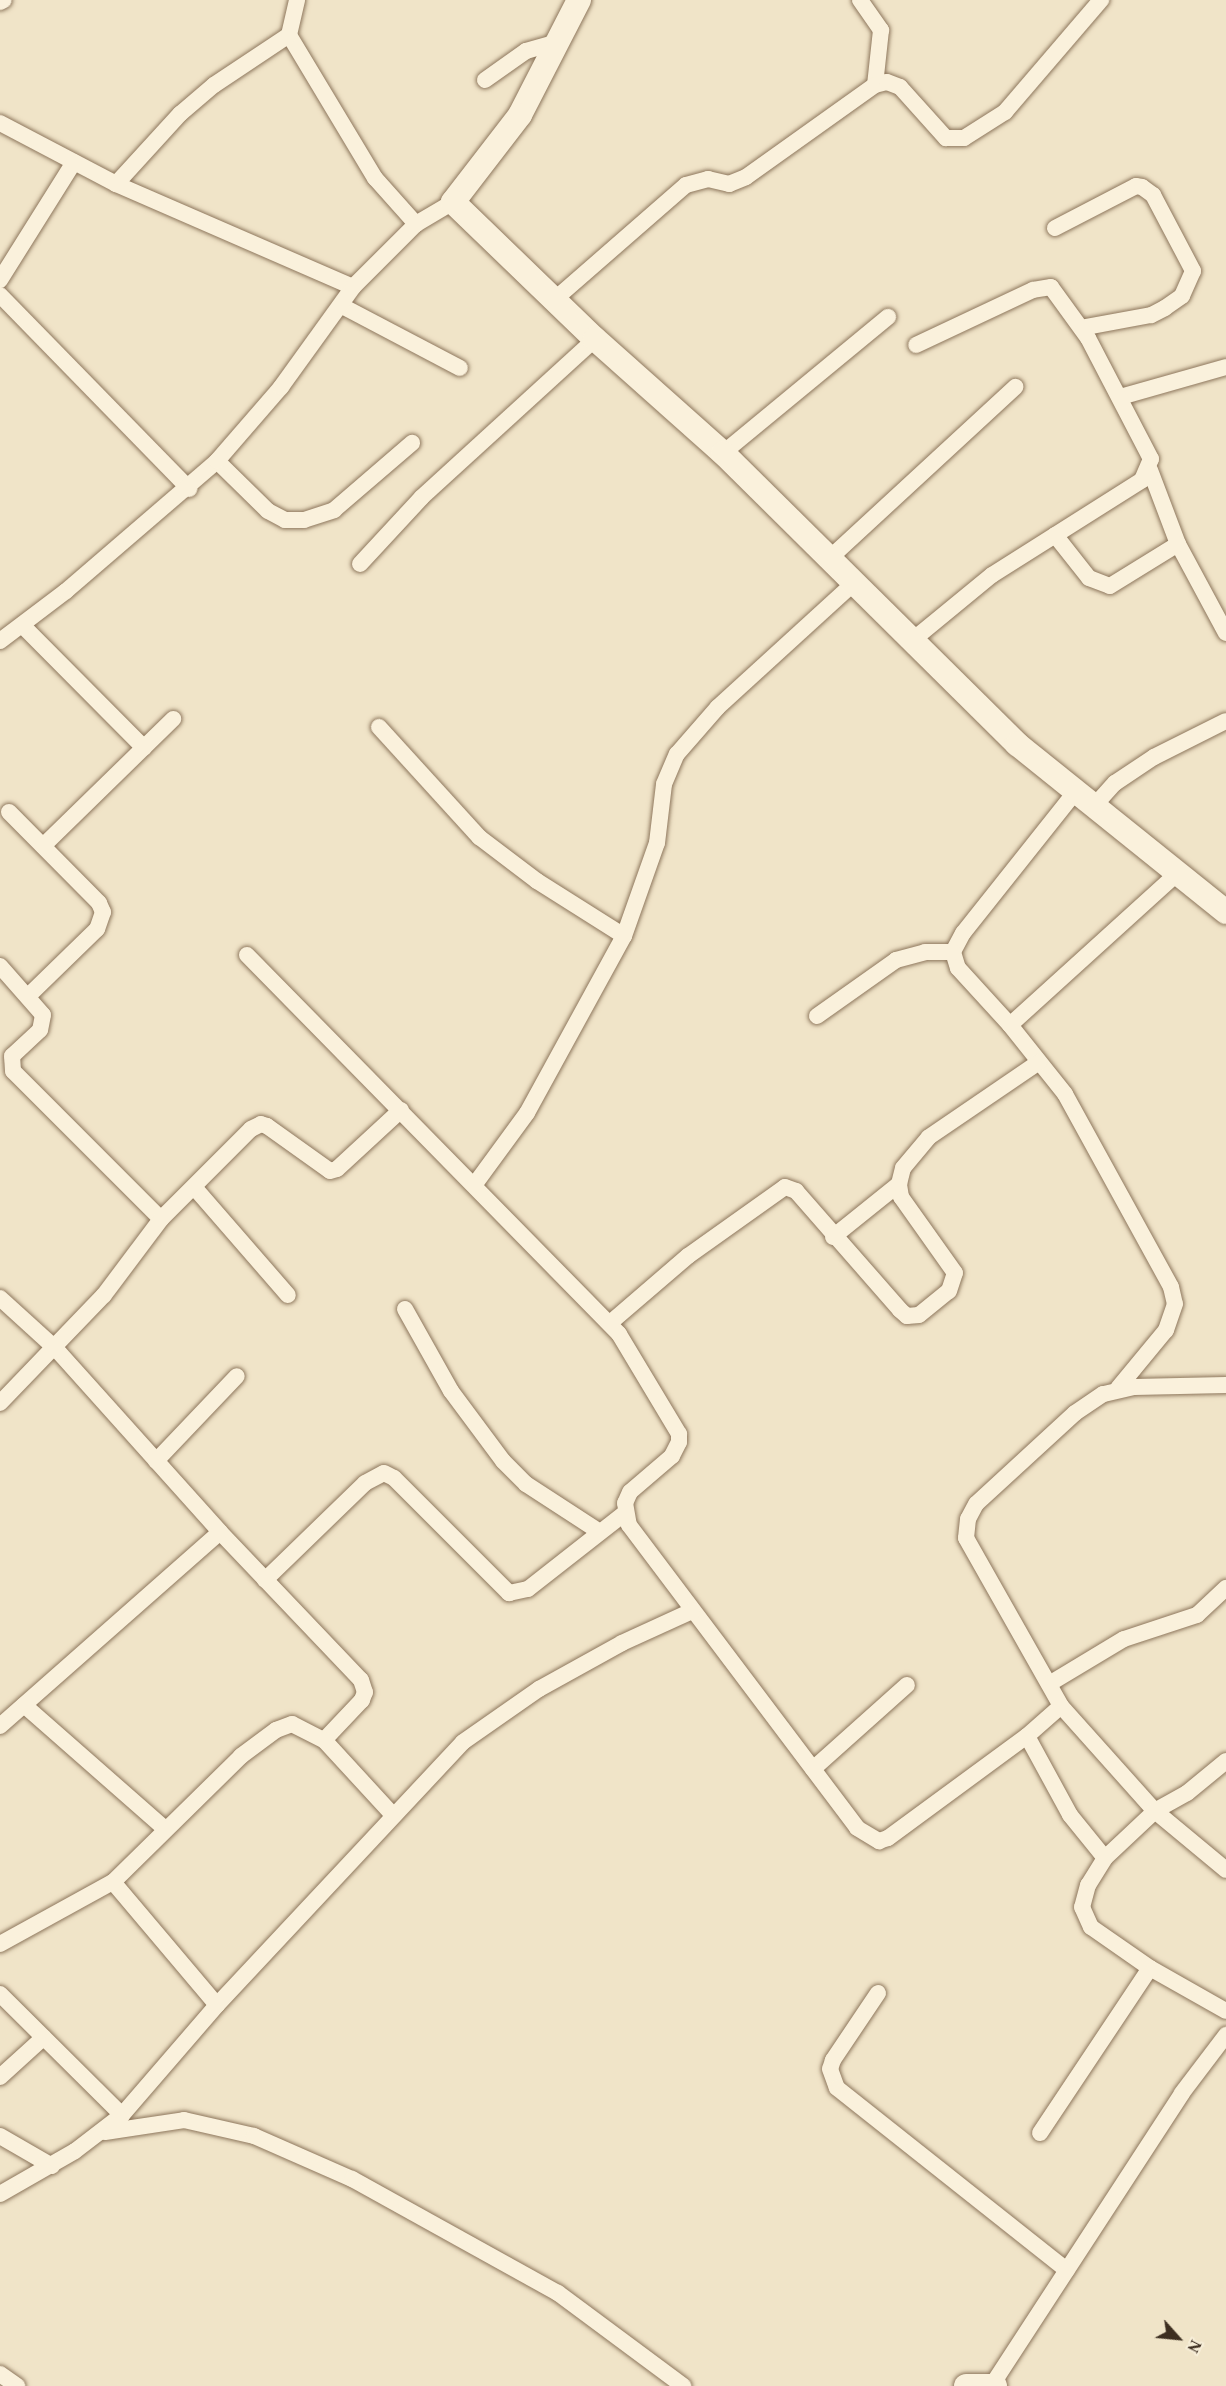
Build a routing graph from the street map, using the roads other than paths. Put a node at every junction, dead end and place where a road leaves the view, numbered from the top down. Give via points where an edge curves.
1 (4, 0) edge
2 (297, 0) edge
3 (579, 0) edge
4 (860, 0) edge
5 (1101, 0) edge
6 (0, 2) edge
7 (289, 35) junction
8 (558, 42) junction
9 (485, 80) dead end
10 (875, 85) junction
11 (0, 123) edge
12 (74, 162) junction
13 (116, 184) junction
14 (453, 202) junction
15 (416, 224) junction
16 (1055, 228) dead end
17 (0, 280) edge
18 (353, 287) junction
19 (0, 295) edge
20 (554, 300) junction
21 (342, 306) junction
22 (888, 317) dead end
23 (1081, 328) junction
24 (595, 339) junction
25 (916, 345) dead end
26 (1226, 367) edge
27 (460, 368) dead end
28 (1015, 387) dead end
29 (1120, 397) junction
30 (412, 443) dead end
31 (723, 453) junction
32 (217, 461) junction
33 (1150, 470) junction
34 (189, 489) junction
35 (1055, 535) junction
36 (1178, 544) junction
37 (831, 557) junction
38 (360, 564) dead end
39 (854, 583) junction
40 (1220, 609) edge
41 (22, 625) junction
42 (1226, 633) edge
43 (914, 639) junction
44 (0, 641) edge
45 (173, 719) dead end
46 (1226, 721) edge
47 (379, 727) dead end
48 (144, 747) junction
49 (1085, 798) junction
50 (9, 812) dead end
51 (43, 846) junction
52 (1179, 872) junction
53 (1226, 912) edge
54 (624, 936) junction
55 (953, 952) junction
56 (247, 955) dead end
57 (0, 966) edge
58 (28, 996) junction
59 (817, 1016) dead end
60 (1010, 1024) junction
61 (1039, 1062) junction
62 (401, 1110) junction
63 (475, 1184) junction
64 (899, 1184) junction
65 (194, 1187) junction
66 (161, 1220) junction
67 (833, 1237) junction
68 (288, 1295) dead end
69 (0, 1298) edge
70 (405, 1309) dead end
71 (610, 1323) junction
72 (56, 1348) junction
73 (237, 1376) dead end
74 (1226, 1385) edge
75 (1118, 1388) junction
76 (0, 1403) edge
77 (156, 1461) junction
78 (625, 1513) junction
79 (220, 1533) junction
80 (600, 1533) junction
81 (265, 1580) junction
82 (1226, 1588) edge
83 (692, 1611) junction
84 (1049, 1684) junction
85 (908, 1685) dead end
86 (24, 1705) junction
87 (1061, 1706) junction
88 (0, 1726) edge
89 (1027, 1736) junction
90 (324, 1740) junction
91 (1226, 1761) edge
92 (813, 1769) junction
93 (1155, 1811) junction
94 (393, 1815) junction
95 (164, 1828) junction
96 (1105, 1858) junction
97 (1226, 1870) edge
98 (113, 1882) junction
99 (0, 1944) edge
100 (1150, 1968) junction
101 (878, 1993) dead end
102 (0, 1994) edge
103 (217, 2006) junction
104 (1226, 2011) edge
105 (1226, 2035) edge
106 (44, 2037) junction
107 (0, 2077) edge
108 (122, 2115) junction
109 (104, 2133) junction
110 (1040, 2133) dead end
111 (0, 2136) edge
112 (52, 2166) junction
113 (0, 2194) edge
114 (1067, 2270) junction
115 (0, 2374) edge
116 (993, 2385) edge
117 (16, 2386) edge
118 (683, 2386) edge
119 (966, 2386) edge

1 - 6 street
2 - 7 street
3 - 8 street
4 - 10 street via 881,30
5 - 10 street via 1005,112 964,138 946,138 900,87 887,82
7 - 13 street via 214,85 180,114
7 - 15 street via 375,178
8 - 9 street via 526,51
8 - 14 street via 520,115
10 - 20 street via 746,177 729,184 708,179 686,185
11 - 12 street
12 - 13 street
12 - 17 street
13 - 18 street
14 - 15 street
14 - 20 street
15 - 18 street
16 - 23 street via 1136,186 1142,187 1153,195 1193,271 1182,296 1165,308 1151,315
18 - 21 street
19 - 34 street
20 - 24 street
21 - 27 street
21 - 32 street via 281,387
22 - 31 street
23 - 25 street via 1057,292 1043,287
23 - 29 street
24 - 31 street
24 - 38 street via 422,497
26 - 29 street
28 - 37 street
29 - 33 street via 1148,450
30 - 32 street via 334,510 304,520 285,520 268,511
31 - 37 street
32 - 34 street
33 - 35 street via 1142,480
33 - 36 street
34 - 41 street
35 - 36 street via 1089,578 1110,586
35 - 43 street via 992,575
36 - 40 street
37 - 39 street
39 - 43 street
39 - 54 street via 718,707 677,753 664,784 657,843
40 - 42 street
41 - 44 street
41 - 48 street
43 - 49 street via 1017,744
45 - 48 street
46 - 49 street
47 - 54 street via 479,837 537,881
48 - 51 street
49 - 52 street
49 - 55 street via 963,933
50 - 51 street
51 - 58 street via 99,903 103,912 97,929
52 - 53 street
52 - 60 street
54 - 63 street via 527,1113
55 - 59 street via 925,952 896,960
55 - 60 street via 958,968
56 - 62 street
57 - 58 street
58 - 66 street via 41,1011 44,1022 12,1056 13,1071
60 - 61 street
61 - 64 street via 929,1137 912,1154
61 - 75 street via 1065,1094 1171,1287 1175,1304 1166,1330
62 - 63 street
62 - 65 street via 337,1169 330,1171 267,1126 256,1125
63 - 71 street
64 - 67 street
64 - 67 street via 901,1197 955,1273 949,1291 919,1315 907,1316
65 - 66 street
65 - 68 street
66 - 72 street via 110,1287
67 - 71 street via 796,1191 780,1188 688,1256
69 - 72 street
70 - 80 street via 451,1391 503,1461 526,1484
71 - 78 street via 679,1434 672,1456 630,1492
72 - 76 street
72 - 77 street
73 - 77 street
74 - 75 street
75 - 84 street via 1075,1413 990,1489 968,1519 966,1538
77 - 79 street
78 - 80 street
78 - 83 street
79 - 81 street
79 - 86 street
80 - 81 street via 528,1588 509,1593 394,1478 384,1473 365,1483
81 - 90 street via 364,1686 362,1700
82 - 84 street via 1197,1615 1124,1639
83 - 92 street
83 - 94 street via 622,1643 488,1722
84 - 87 street
85 - 92 street
86 - 88 street
86 - 95 street
87 - 89 street
87 - 93 street
89 - 92 street via 879,1841 856,1828
89 - 96 street via 1070,1815
90 - 94 street
90 - 95 street via 292,1724 276,1730 241,1756
91 - 93 street via 1187,1793
93 - 96 street
93 - 97 street
94 - 103 street
95 - 98 street
96 - 100 street via 1084,1896 1084,1916 1091,1927
98 - 99 street
98 - 103 street
100 - 104 street
100 - 110 street
101 - 114 street via 833,2060 830,2069 837,2088
102 - 106 street
103 - 108 street
105 - 114 street via 1182,2093
106 - 107 street
106 - 108 street
108 - 109 street
109 - 112 street
109 - 118 street via 184,2120 254,2136 341,2174 558,2293
111 - 112 street
112 - 113 street
114 - 116 street
115 - 117 street
116 - 119 street

